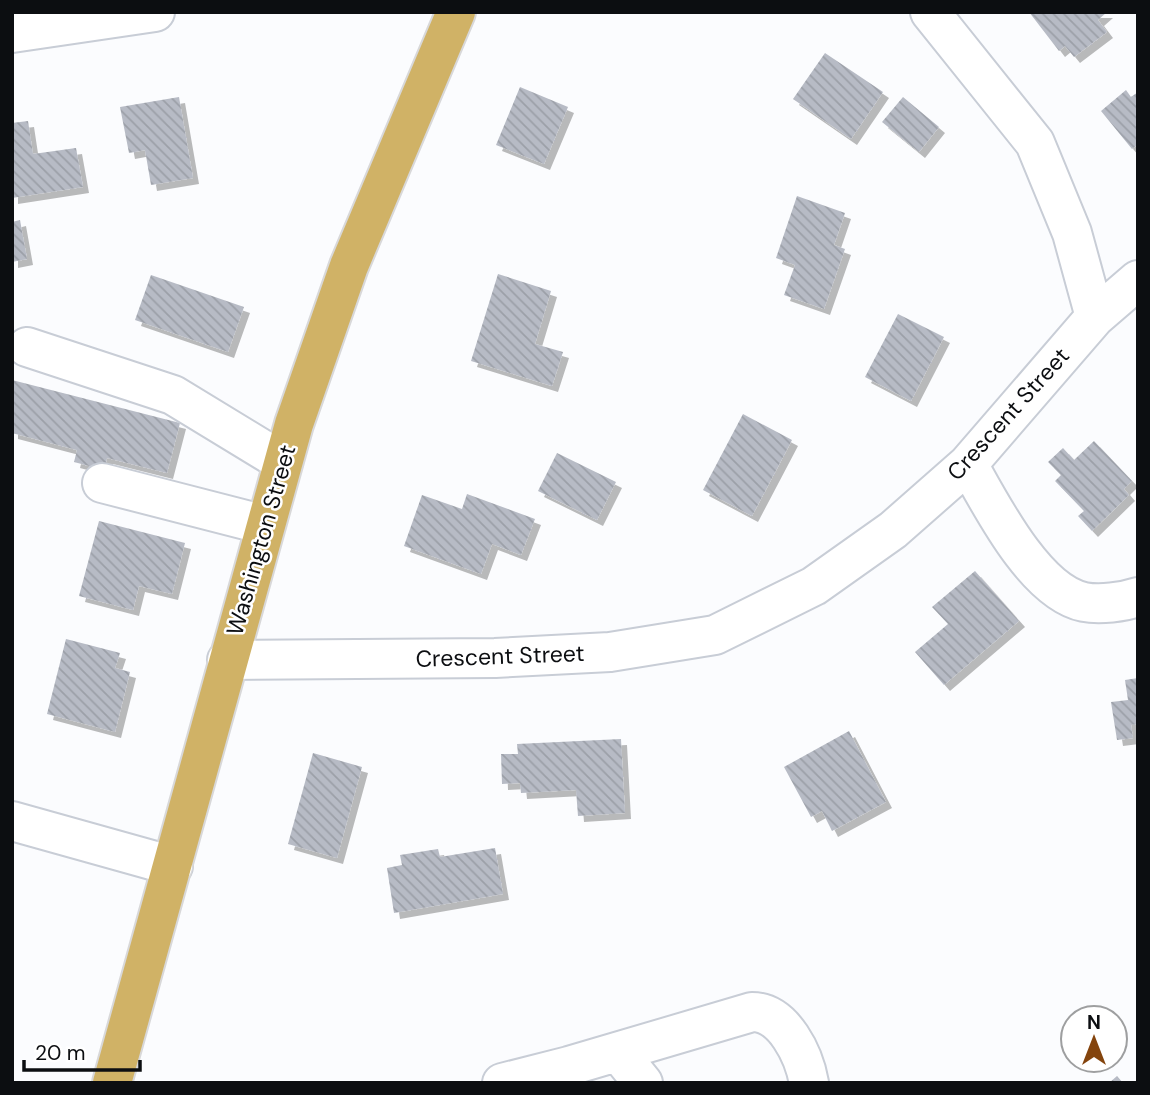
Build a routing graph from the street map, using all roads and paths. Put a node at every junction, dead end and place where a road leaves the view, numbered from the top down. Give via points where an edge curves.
1 (155, 12) edge
2 (456, 12) edge
3 (930, 12) edge
4 (12, 33) edge
5 (1138, 280) edge
6 (1095, 317) junction
7 (27, 347) dead end
8 (283, 462) junction
9 (968, 464) junction
10 (102, 483) dead end
11 (265, 525) junction
12 (1138, 597) edge
13 (228, 660) junction
14 (12, 821) edge
15 (173, 866) junction
16 (618, 1052) junction
17 (112, 1083) edge
18 (502, 1083) edge
19 (643, 1083) edge
20 (809, 1083) edge

1 - 4 street
2 - 8 main road, Washington Street via 349,266
3 - 6 street via 1035,143 1072,233
5 - 6 street, Crescent Street
6 - 9 street, Crescent Street
7 - 8 street via 173,395
8 - 11 main road, Washington Street
9 - 12 street via 1006,533 1049,583 1083,602
9 - 13 street, Crescent Street via 893,530 814,586 715,635 610,652 495,658
10 - 11 street
11 - 13 main road, Washington Street
13 - 15 main road, Washington Street
14 - 15 street
15 - 17 main road, Washington Street
16 - 18 street
16 - 19 street
16 - 20 street via 739,1015 764,1013 784,1027

